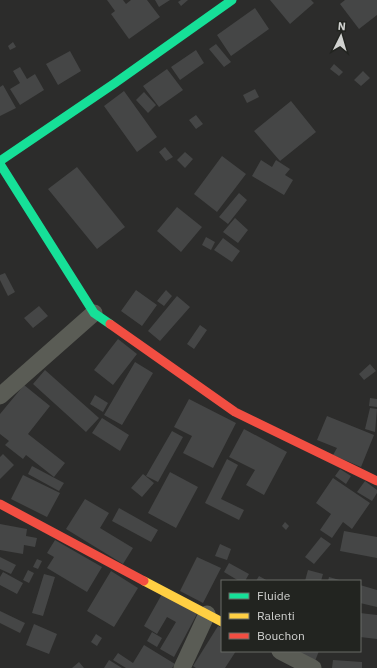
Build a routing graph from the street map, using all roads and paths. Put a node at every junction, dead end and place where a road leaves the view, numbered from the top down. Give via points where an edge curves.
1 (232, 0) edge
2 (0, 163) edge
3 (94, 313) junction
4 (0, 396) edge
5 (377, 481) edge
6 (0, 504) edge
7 (215, 618) edge
8 (282, 652) edge
9 (182, 668) edge
10 (313, 668) edge

1 - 2 street
2 - 3 street
3 - 4 street
3 - 5 street via 235,412
6 - 7 street
7 - 9 street
8 - 10 street

